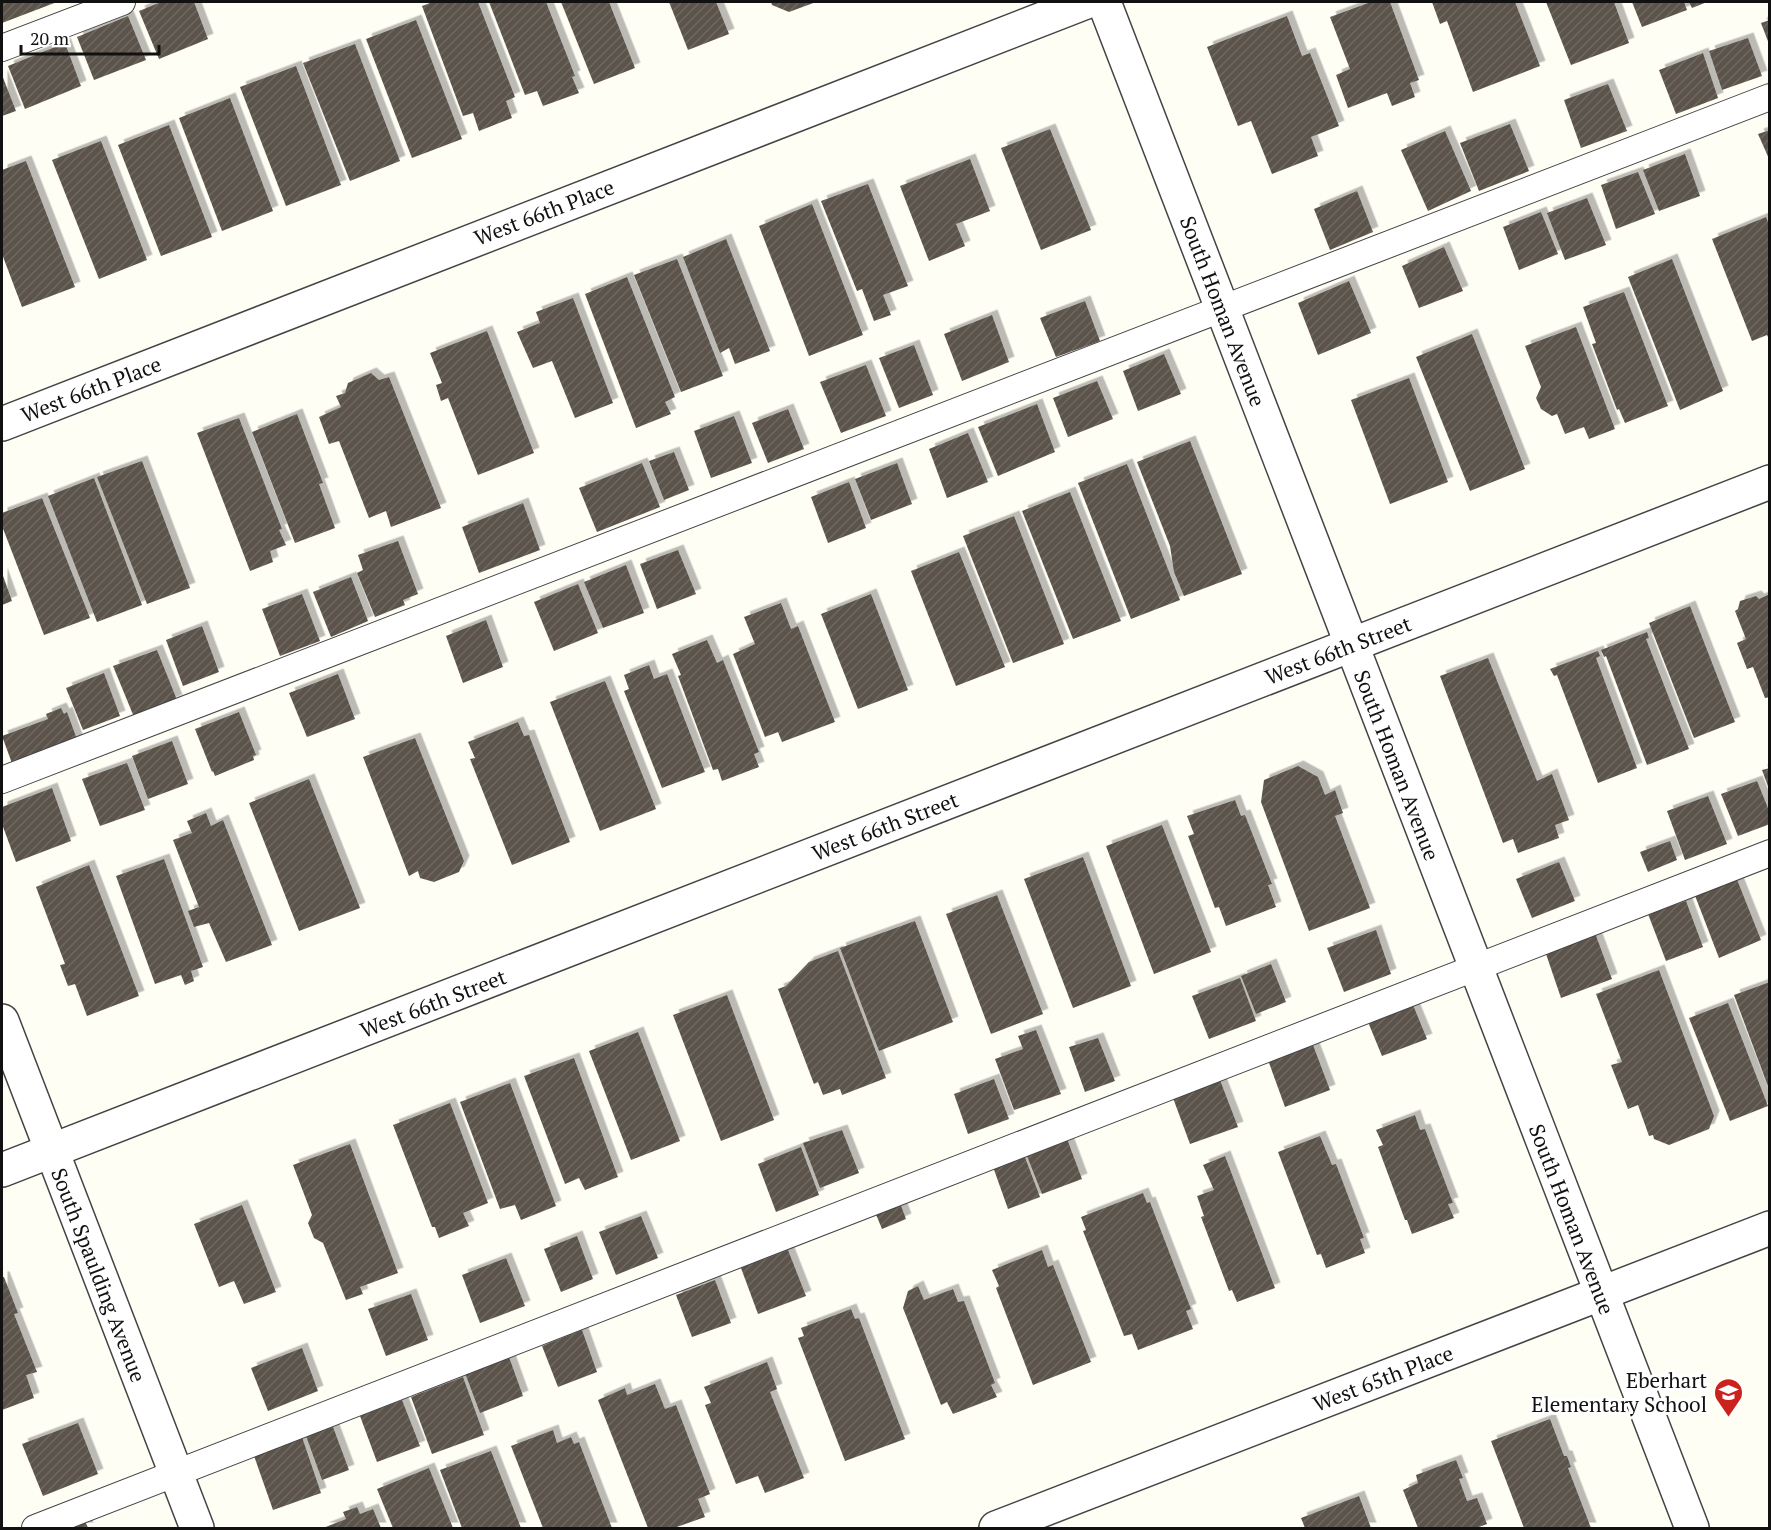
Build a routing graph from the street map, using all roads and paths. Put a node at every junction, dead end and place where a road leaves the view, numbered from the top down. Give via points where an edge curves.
1 (122, 2) edge
2 (1086, 2) edge
3 (1104, 2) edge
4 (2, 48) edge
5 (1770, 97) edge
6 (1222, 308) junction
7 (2, 424) edge
8 (1770, 482) edge
9 (1351, 644) junction
10 (2, 780) edge
11 (1770, 853) edge
12 (1475, 968) junction
13 (2, 1021) edge
14 (52, 1151) junction
15 (2, 1170) edge
16 (1770, 1228) edge
17 (1601, 1293) junction
18 (176, 1473) junction
19 (35, 1528) edge
20 (198, 1528) edge
21 (996, 1528) edge
22 (1692, 1528) edge

1 - 4 lane
2 - 7 street, West 66th Place
3 - 6 street, South Homan Avenue
5 - 6 lane
6 - 9 street, South Homan Avenue
6 - 10 lane
8 - 9 street, West 66th Street
9 - 12 street, South Homan Avenue
9 - 14 street, West 66th Street
11 - 12 lane
12 - 17 street, South Homan Avenue
12 - 18 lane
13 - 14 street, South Spaulding Avenue
14 - 15 street, West 66th Street
14 - 18 street, South Spaulding Avenue
16 - 17 street, West 65th Place
17 - 21 street, West 65th Place
17 - 22 street, South Homan Avenue
18 - 19 lane
18 - 20 street, South Spaulding Avenue

